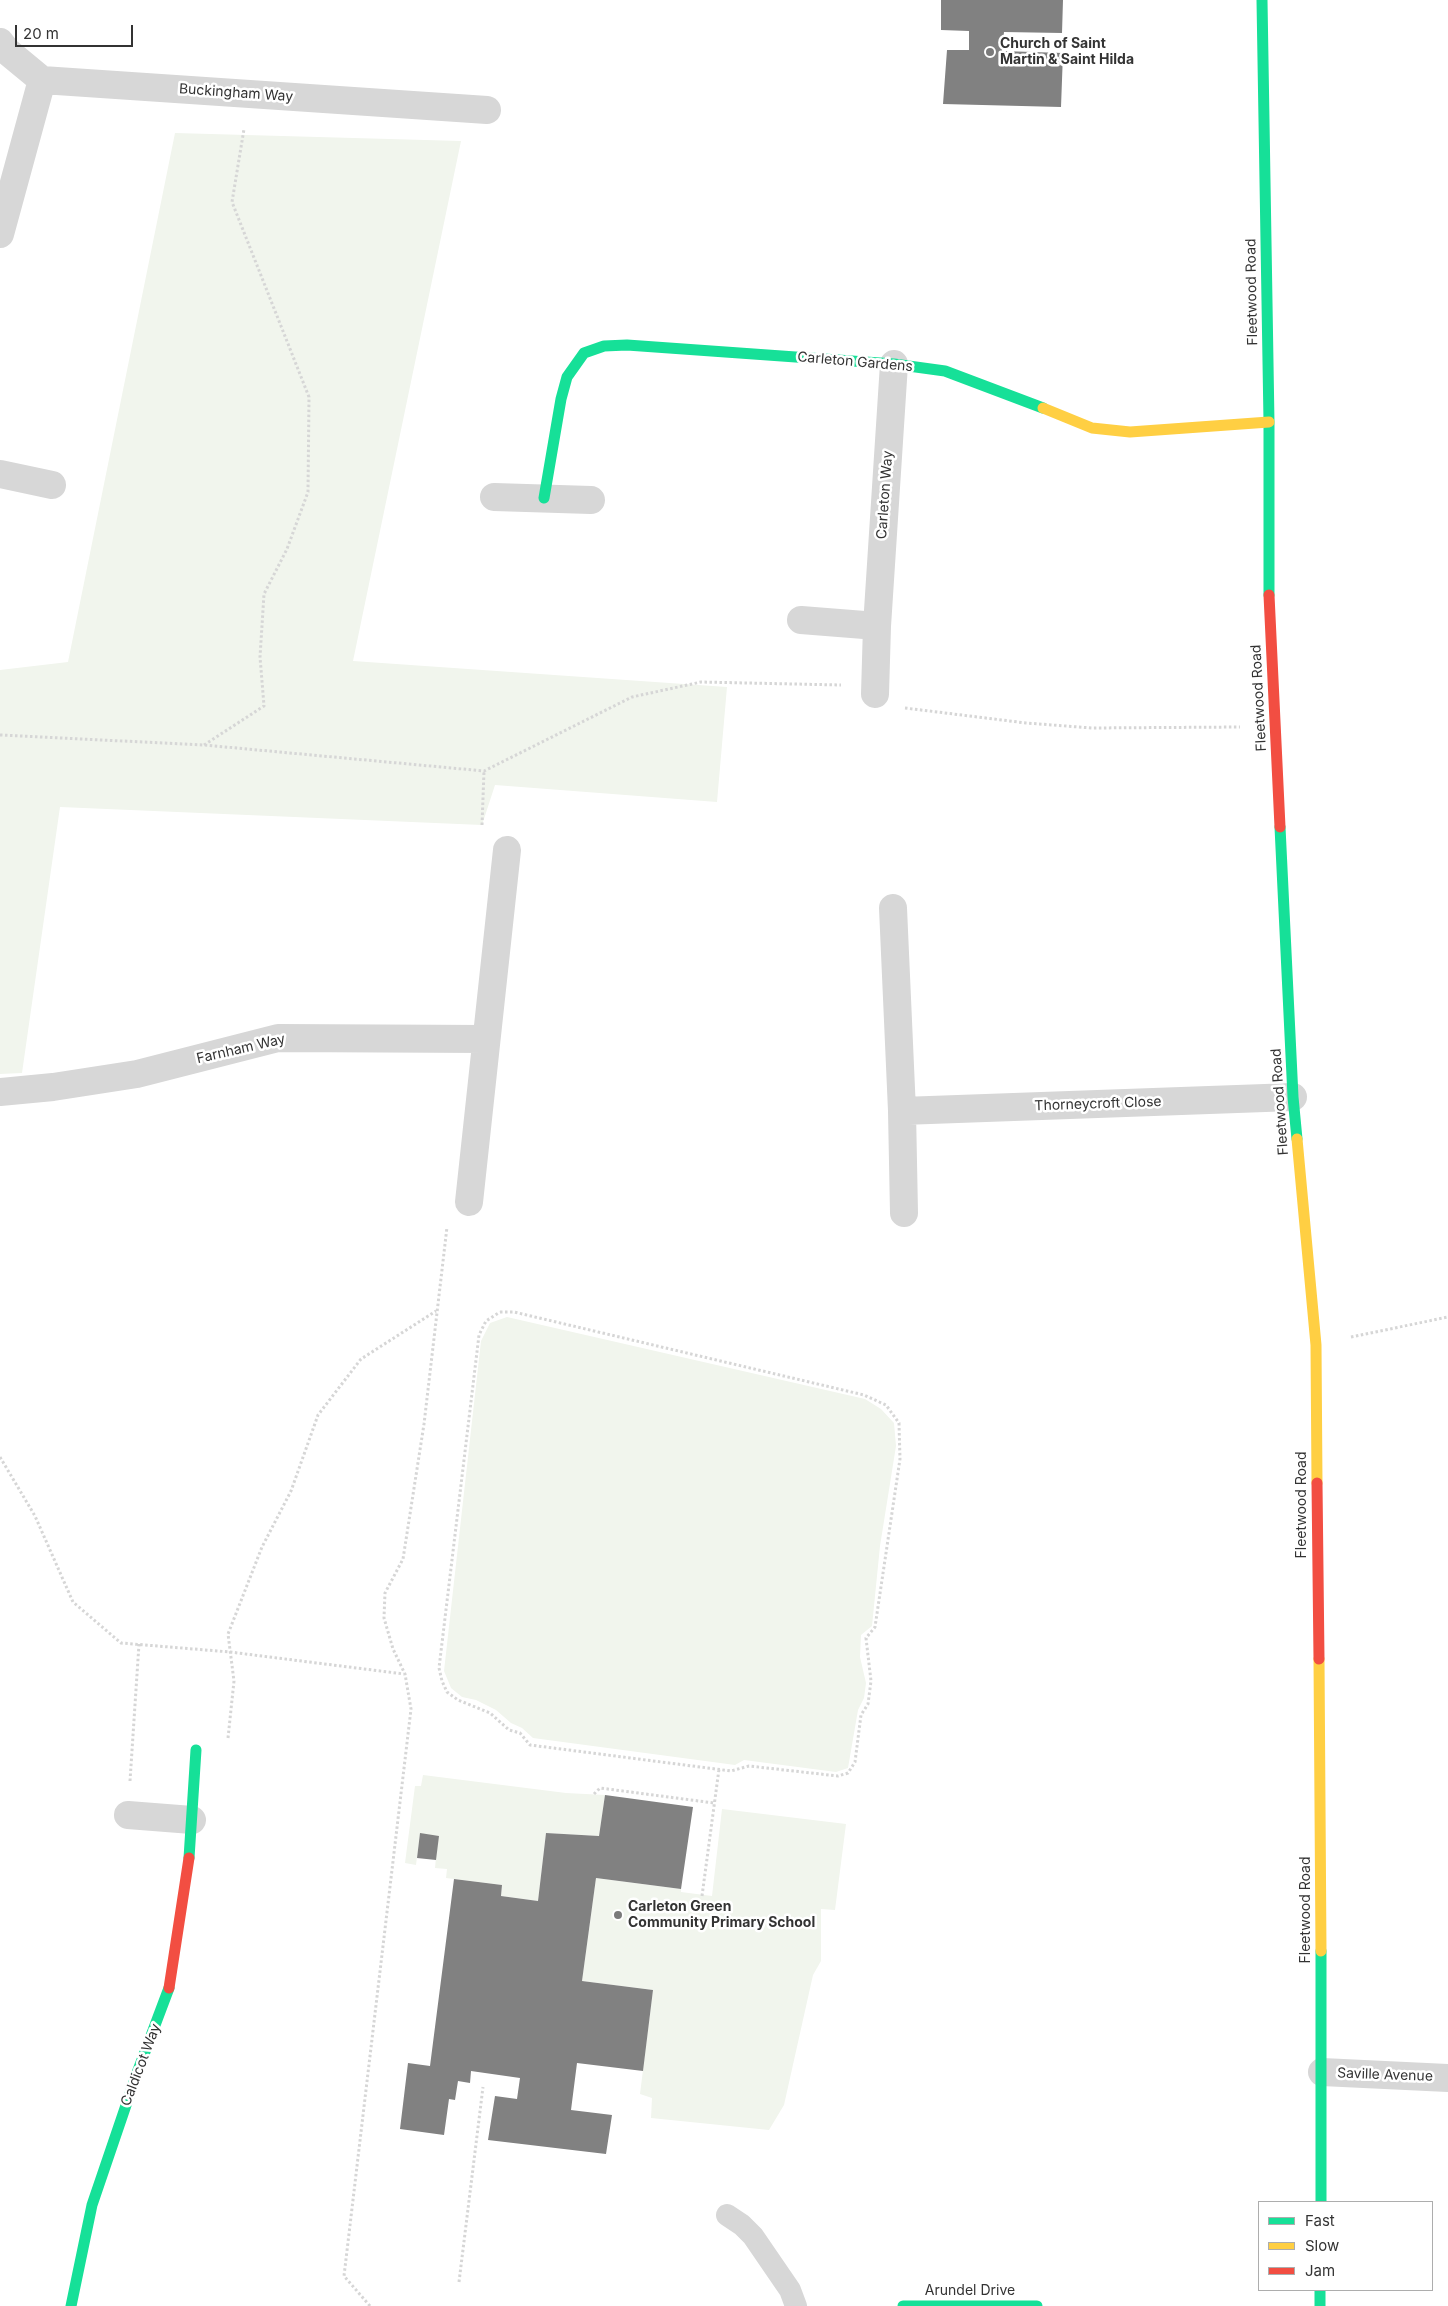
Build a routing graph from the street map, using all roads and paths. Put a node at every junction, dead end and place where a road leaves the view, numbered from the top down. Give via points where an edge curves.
1 (1262, 0) edge
2 (0, 42) edge
3 (42, 80) junction
4 (249, 94) junction
5 (487, 110) dead end
6 (0, 234) edge
7 (894, 364) junction
8 (1269, 422) junction
9 (0, 474) edge
10 (52, 485) dead end
11 (494, 497) dead end
12 (544, 498) junction
13 (591, 500) dead end
14 (801, 620) dead end
15 (876, 626) junction
16 (875, 690) junction
17 (1275, 727) junction
18 (0, 735) edge
19 (204, 745) junction
20 (507, 850) dead end
21 (893, 908) dead end
22 (485, 1039) junction
23 (0, 1092) edge
24 (1293, 1097) junction
25 (902, 1112) junction
26 (469, 1202) joint
27 (904, 1213) dead end
28 (437, 1311) junction
29 (1448, 1317) edge
30 (1316, 1344) junction
31 (0, 1457) edge
32 (138, 1644) junction
33 (230, 1652) junction
34 (405, 1674) junction
35 (196, 1750) joint
36 (719, 1769) junction
37 (594, 1794) dead end
38 (714, 1803) junction
39 (128, 1815) joint
40 (192, 1820) junction
41 (702, 1896) dead end
42 (1322, 2072) junction
43 (1448, 2078) edge
44 (483, 2087) dead end
45 (1321, 2201) edge
46 (727, 2214) dead end
47 (459, 2282) dead end
48 (1320, 2291) edge
49 (71, 2306) edge
50 (370, 2306) edge
51 (796, 2306) edge
52 (903, 2306) edge
53 (1007, 2306) edge
54 (1037, 2306) edge
55 (1320, 2306) edge

1 - 8 main road, Fleetwood Road
2 - 3 street
3 - 4 street, Buckingham Way
3 - 6 street
4 - 5 street, Buckingham Way
4 - 19 path via 232,202 309,397 308,492 287,548 264,594 260,657 264,706
7 - 8 main road, Carleton Gardens via 945,371 1092,428 1130,432
7 - 12 main road, Carleton Gardens via 627,345 604,346 584,353 567,377
7 - 15 street, Carleton Way
8 - 17 main road, Fleetwood Road via 1268,575
9 - 10 street
11 - 12 street
12 - 13 street
14 - 15 street
15 - 16 street, Carleton Way
16 - 17 path via 899,707 1026,723 1092,728
16 - 19 path via 701,682 632,697 484,771
17 - 24 main road, Fleetwood Road
18 - 19 path
20 - 22 street
21 - 25 street
22 - 23 street, Farnham Way via 278,1038 138,1074
22 - 26 street
24 - 25 street, Thorneycroft Close
24 - 30 main road, Fleetwood Road
25 - 27 street
26 - 28 path via 448,1214
28 - 33 path via 361,1359 318,1415 291,1491 262,1547 228,1634
28 - 34 path via 403,1559 385,1593 384,1618
29 - 30 path
30 - 42 main road, Fleetwood Road
31 - 32 path via 35,1516 73,1602 121,1643
32 - 33 path
32 - 39 path
33 - 34 path
33 - 35 path via 234,1681 226,1755
34 - 50 path via 411,1709 344,2276
35 - 40 main road, Caldicot Way
36 - 36 path via 530,1744 490,1713 447,1692 439,1668 480,1335 486,1320 500,1312 514,1312 864,1395 886,1405 898,1423 900,1459 875,1627 866,1638 871,1681 868,1704 861,1715 855,1762 848,1773 838,1776 749,1766 731,1771
36 - 38 path
37 - 38 path via 600,1788
38 - 41 path
39 - 40 street
40 - 49 main road, Caldicot Way via 188,1874 172,1979 92,2205
42 - 43 street, Saville Avenue
42 - 45 main road, Fleetwood Road
44 - 47 path
46 - 51 lane via 753,2236 790,2290
48 - 55 main road
52 - 53 main road, Arundel Drive
53 - 54 main road, Arundel Drive

